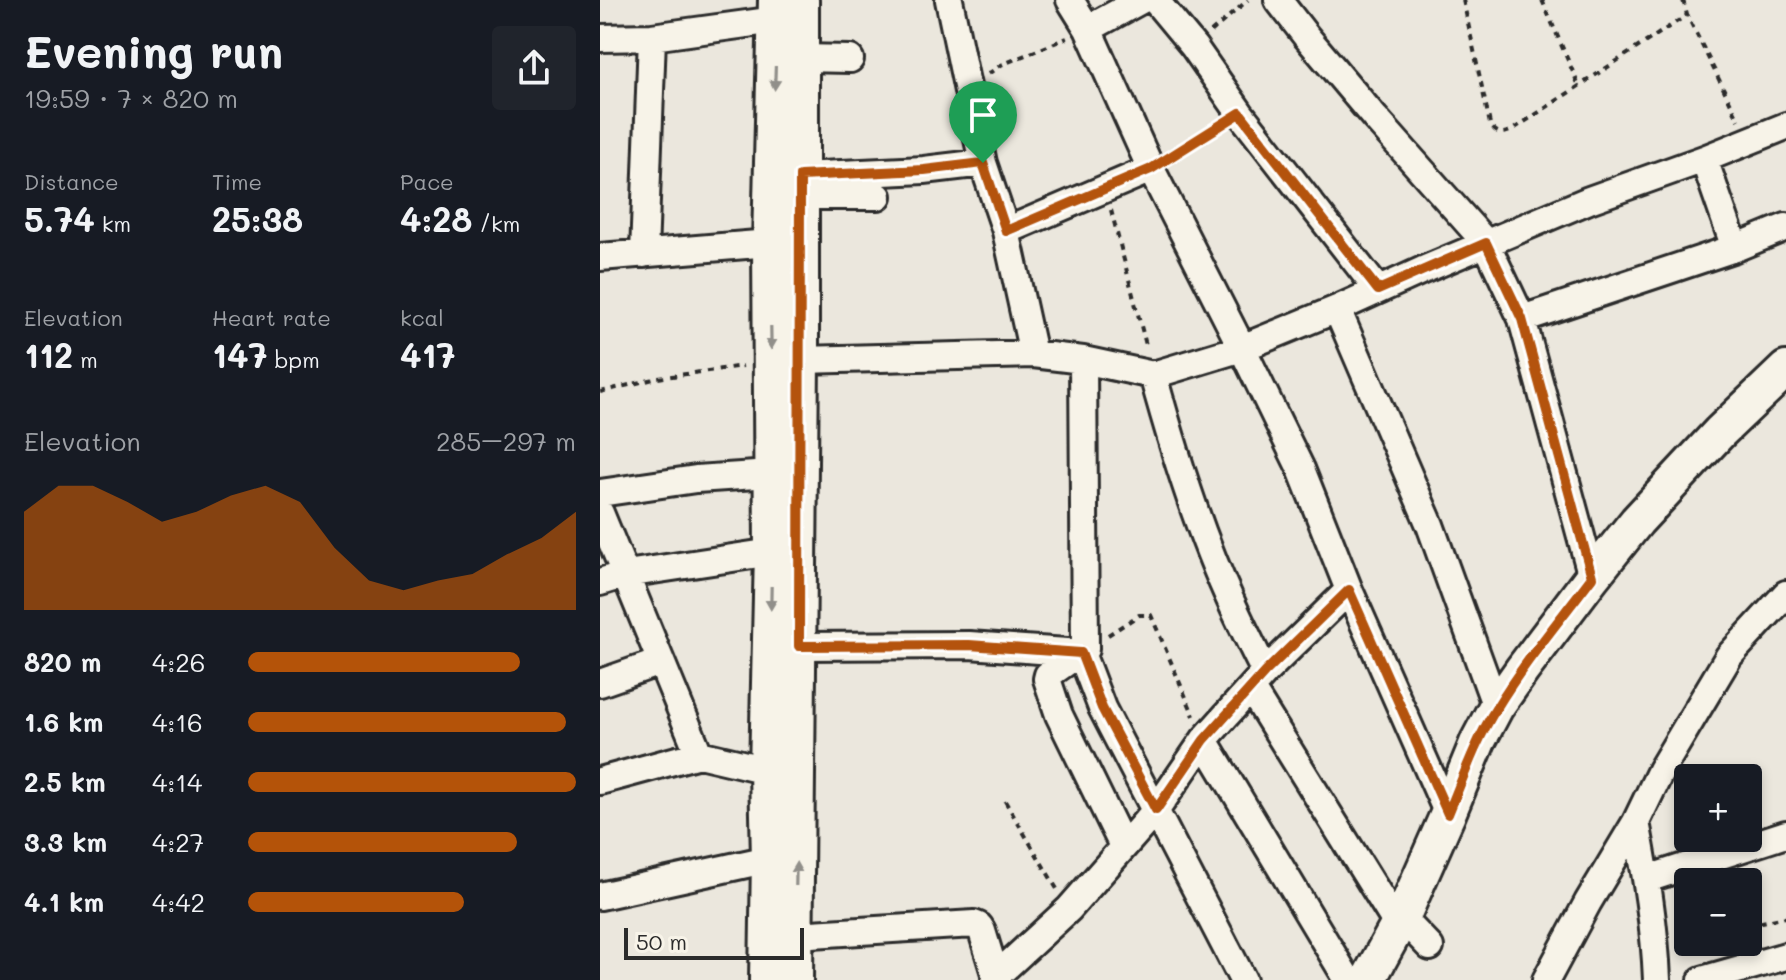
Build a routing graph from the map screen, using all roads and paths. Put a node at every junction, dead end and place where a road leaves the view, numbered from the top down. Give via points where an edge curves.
1 (1070, 0) edge
2 (1141, 0) edge
3 (1155, 0) edge
4 (1248, 0) edge
5 (1278, 0) edge
6 (1463, 0) edge
7 (1542, 0) edge
8 (1683, 0) edge
9 (956, 3) edge
10 (784, 7) edge
11 (1687, 15) junction
12 (1088, 29) junction
13 (652, 37) junction
14 (600, 38) edge
15 (1194, 47) junction
16 (801, 58) junction
17 (850, 59) dead end
18 (1580, 86) junction
19 (967, 91) junction
20 (1240, 113) junction
21 (1786, 126) edge
22 (1749, 140) junction
23 (1704, 159) junction
24 (983, 163) junction
25 (1151, 169) junction
26 (800, 186) junction
27 (1105, 188) junction
28 (878, 196) dead end
29 (1786, 227) edge
30 (1006, 231) junction
31 (770, 243) junction
32 (1486, 243) junction
33 (1735, 248) junction
34 (644, 254) junction
35 (600, 257) edge
36 (1378, 290) junction
37 (1337, 309) junction
38 (1522, 319) junction
39 (1242, 348) junction
40 (1033, 354) junction
41 (1083, 360) junction
42 (786, 361) junction
43 (1786, 369) edge
44 (1153, 375) junction
45 (600, 392) edge
46 (771, 474) junction
47 (600, 493) edge
48 (600, 513) edge
49 (772, 552) junction
50 (626, 574) junction
51 (1592, 577) junction
52 (600, 582) edge
53 (1349, 590) junction
54 (1786, 594) edge
55 (799, 646) junction
56 (1083, 651) junction
57 (660, 662) junction
58 (1258, 680) junction
59 (600, 683) edge
60 (1496, 707) junction
61 (1204, 740) junction
62 (699, 754) junction
63 (767, 770) junction
64 (600, 781) edge
65 (1005, 801) dead end
66 (1156, 810) junction
67 (1448, 814) junction
68 (1636, 822) junction
69 (1786, 834) edge
70 (1123, 846) junction
71 (769, 859) junction
72 (1647, 879) junction
73 (600, 896) edge
74 (1069, 909) junction
75 (1786, 917) edge
76 (1400, 922) junction
77 (1762, 922) edge
78 (795, 935) junction
79 (1430, 947) dead end
80 (1786, 956) edge
81 (996, 978) edge
82 (767, 980) edge
83 (795, 980) edge
84 (1243, 980) edge
85 (1348, 980) edge
86 (1368, 980) edge
87 (1546, 980) edge
88 (1657, 980) edge
89 (1702, 980) edge

1 - 12 street
2 - 12 street
3 - 15 street
4 - 15 path
5 - 32 street
6 - 18 path via 1493,129 1512,130
7 - 18 path
8 - 11 path
9 - 19 street
10 - 13 street
10 - 16 main road
10 -> 31 main road
11 - 18 path
11 - 22 path
12 - 19 path via 1001,65
12 - 25 street
13 - 14 street
13 - 34 street
15 - 20 street
16 - 17 street
16 - 26 main road
19 - 24 street
20 - 25 path
20 - 36 street
21 - 22 street
22 - 23 street
23 - 32 street
23 - 33 street
24 - 26 street
24 - 30 street
25 - 27 street
25 - 39 street
26 - 28 street
26 - 42 main road
27 - 30 street
27 - 44 path
29 - 33 street
30 - 40 street
31 - 34 street
31 -> 42 main road
32 - 36 street
32 - 38 street
33 - 38 street
34 - 35 street
36 - 37 street
37 - 39 street
37 - 60 street via 1430,525
38 - 51 street
39 - 44 street
39 - 53 street via 1301,469
40 - 41 street
40 - 42 street
41 - 44 street
41 - 56 street
42 - 45 path via 658,378
42 - 46 main road
42 - 55 main road
43 - 51 main road via 1680,474
44 - 58 street via 1169,434
46 - 47 street
46 - 49 main road
48 - 50 street
49 - 50 street
49 -> 63 main road
50 - 52 street
50 - 57 street
51 - 60 main road
53 - 58 street
53 - 67 street
54 - 68 street via 1729,656
55 - 56 street
78 -> 55 main road
56 - 61 path via 1139,615 1151,615
56 - 66 street via 1102,708
56 - 70 street via 1048,675 1047,684
57 - 59 street
57 - 62 street
58 - 61 street
58 - 76 street
60 - 67 main road
61 - 66 street
61 - 85 street
62 - 63 street
62 - 64 street
63 - 71 main road
65 - 74 path
66 - 70 street
66 - 84 street
67 - 76 main road
68 - 72 street
68 - 87 street
69 - 72 street
70 - 74 street
71 - 73 street
71 - 82 main road
72 - 88 street
74 - 81 street
75 - 77 path
76 - 79 street
76 - 86 main road
78 - 81 street via 974,924 982,931
78 - 83 main road
80 - 89 street

